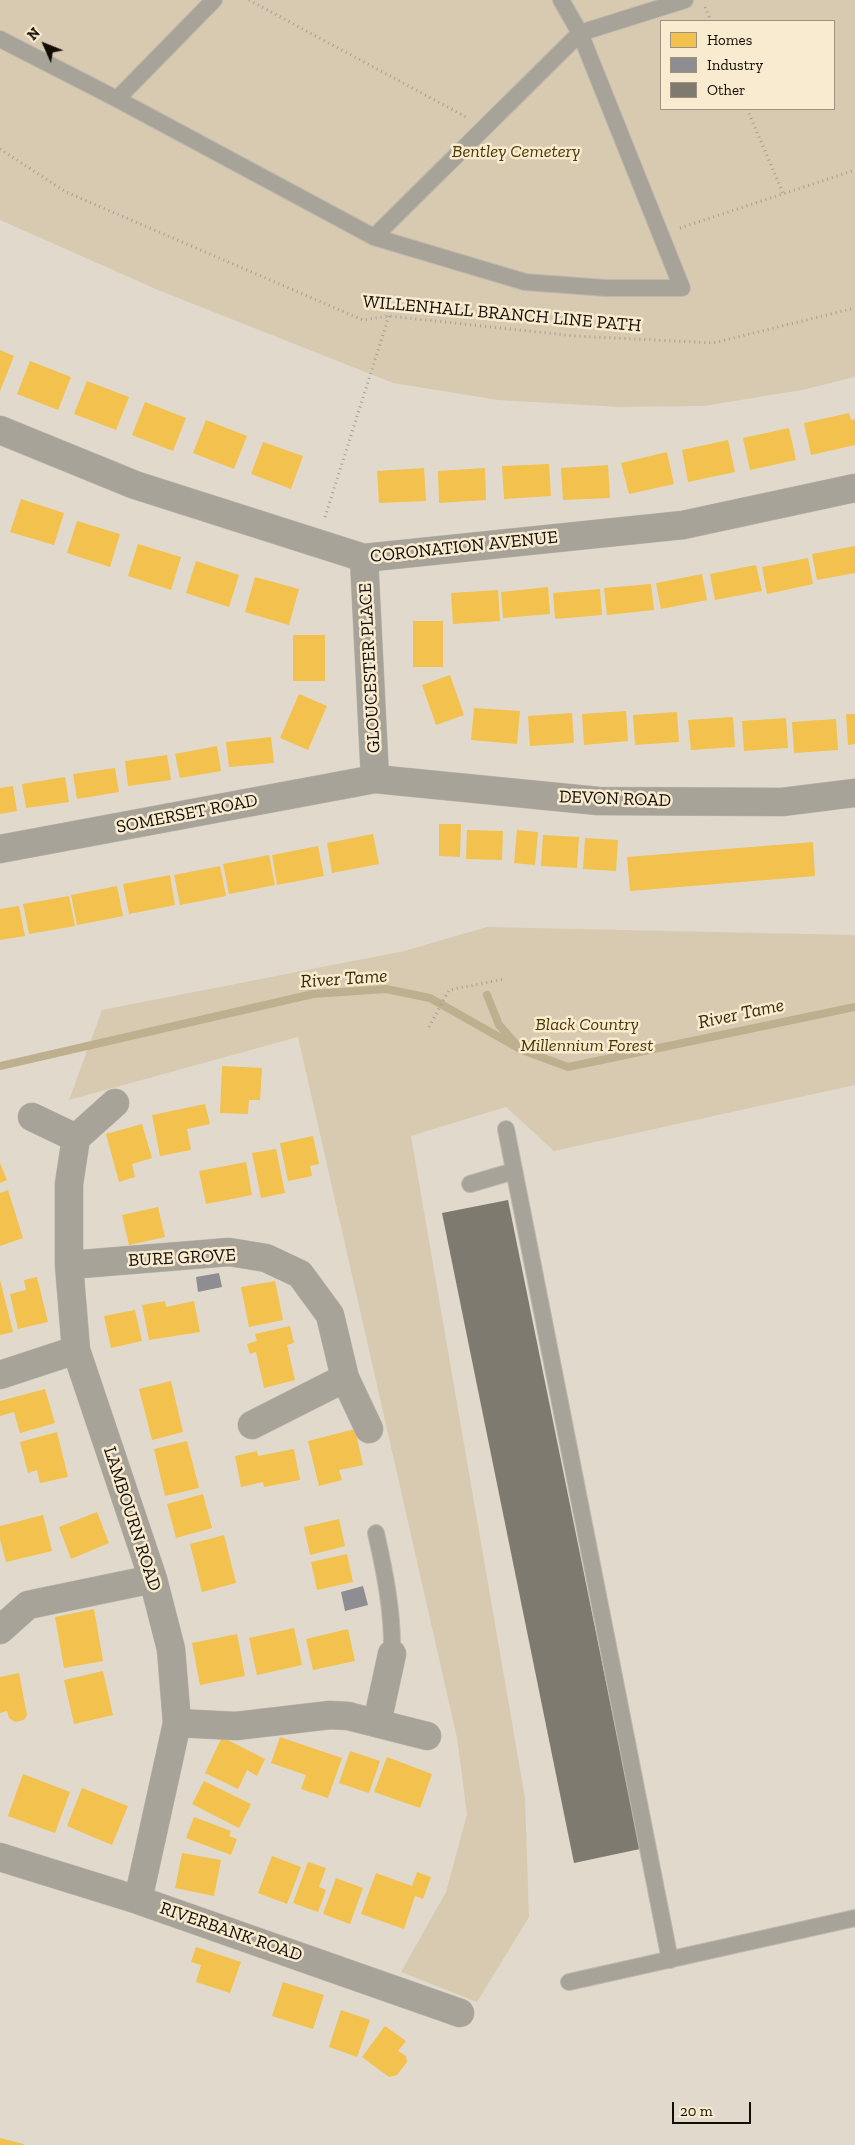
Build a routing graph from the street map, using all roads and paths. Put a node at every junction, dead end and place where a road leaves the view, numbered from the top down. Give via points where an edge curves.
1 (214, 0) edge
2 (249, 0) edge
3 (560, 0) edge
4 (684, 0) edge
5 (702, 0) edge
6 (711, 20) edge
7 (580, 34) junction
8 (0, 39) edge
9 (117, 99) junction
10 (747, 110) edge
11 (484, 126) junction
12 (0, 149) edge
13 (855, 170) edge
14 (783, 193) junction
15 (661, 235) junction
16 (374, 238) junction
17 (855, 308) edge
18 (389, 316) junction
19 (0, 430) edge
20 (855, 488) edge
21 (316, 544) junction
22 (364, 558) junction
23 (375, 779) junction
24 (855, 793) edge
25 (0, 849) edge
26 (504, 979) dead end
27 (429, 1027) dead end
28 (115, 1103) dead end
29 (32, 1117) dead end
30 (506, 1129) dead end
31 (76, 1138) junction
32 (514, 1170) junction
33 (470, 1184) dead end
34 (69, 1265) junction
35 (76, 1350) junction
36 (0, 1374) edge
37 (345, 1378) junction
38 (252, 1424) dead end
39 (369, 1429) dead end
40 (376, 1533) dead end
41 (153, 1579) junction
42 (0, 1630) edge
43 (392, 1654) joint
44 (177, 1723) junction
45 (378, 1723) junction
46 (426, 1736) dead end
47 (0, 1857) edge
48 (138, 1900) junction
49 (855, 1918) edge
50 (670, 1960) junction
51 (569, 1982) dead end
52 (460, 2013) dead end

1 - 9 lane
2 - 11 path
3 - 7 lane
4 - 7 lane
5 - 6 path
7 - 11 lane
7 - 15 lane
8 - 9 lane
9 - 16 lane
10 - 14 path
11 - 16 lane
12 - 18 path, WILLENHALL BRANCH LINE PATH via 66,192 257,275 363,320
13 - 14 path
14 - 15 path
15 - 16 lane via 682,288 606,288 524,282
17 - 18 path, WILLENHALL BRANCH LINE PATH via 713,343 575,336
18 - 21 path
19 - 21 street, CORONATION AVENUE via 135,485
20 - 22 street, CORONATION AVENUE via 683,525
21 - 22 street, CORONATION AVENUE
22 - 23 street, GLOUCESTER PLACE
23 - 24 street, DEVON ROAD via 598,801 782,802
23 - 25 street, SOMERSET ROAD
26 - 27 path via 449,990
28 - 31 street
29 - 31 street
30 - 32 lane
31 - 34 street, LAMBOURN ROAD via 69,1184
32 - 33 lane
32 - 50 lane
34 - 35 street, LAMBOURN ROAD
34 - 37 street, BURE GROVE via 229,1252 266,1258 300,1274 330,1315
35 - 36 street
35 - 41 street, LAMBOURN ROAD
37 - 38 street
37 - 39 street, BURE GROVE
40 - 43 lane via 390,1605
41 - 42 street via 28,1606
41 - 44 street, LAMBOURN ROAD via 171,1649
43 - 45 street
44 - 45 street via 236,1726 330,1715
44 - 48 street, LAMBOURN ROAD
45 - 46 street
47 - 48 street, RIVERBANK ROAD
48 - 52 street, RIVERBANK ROAD
49 - 50 lane
50 - 51 lane

